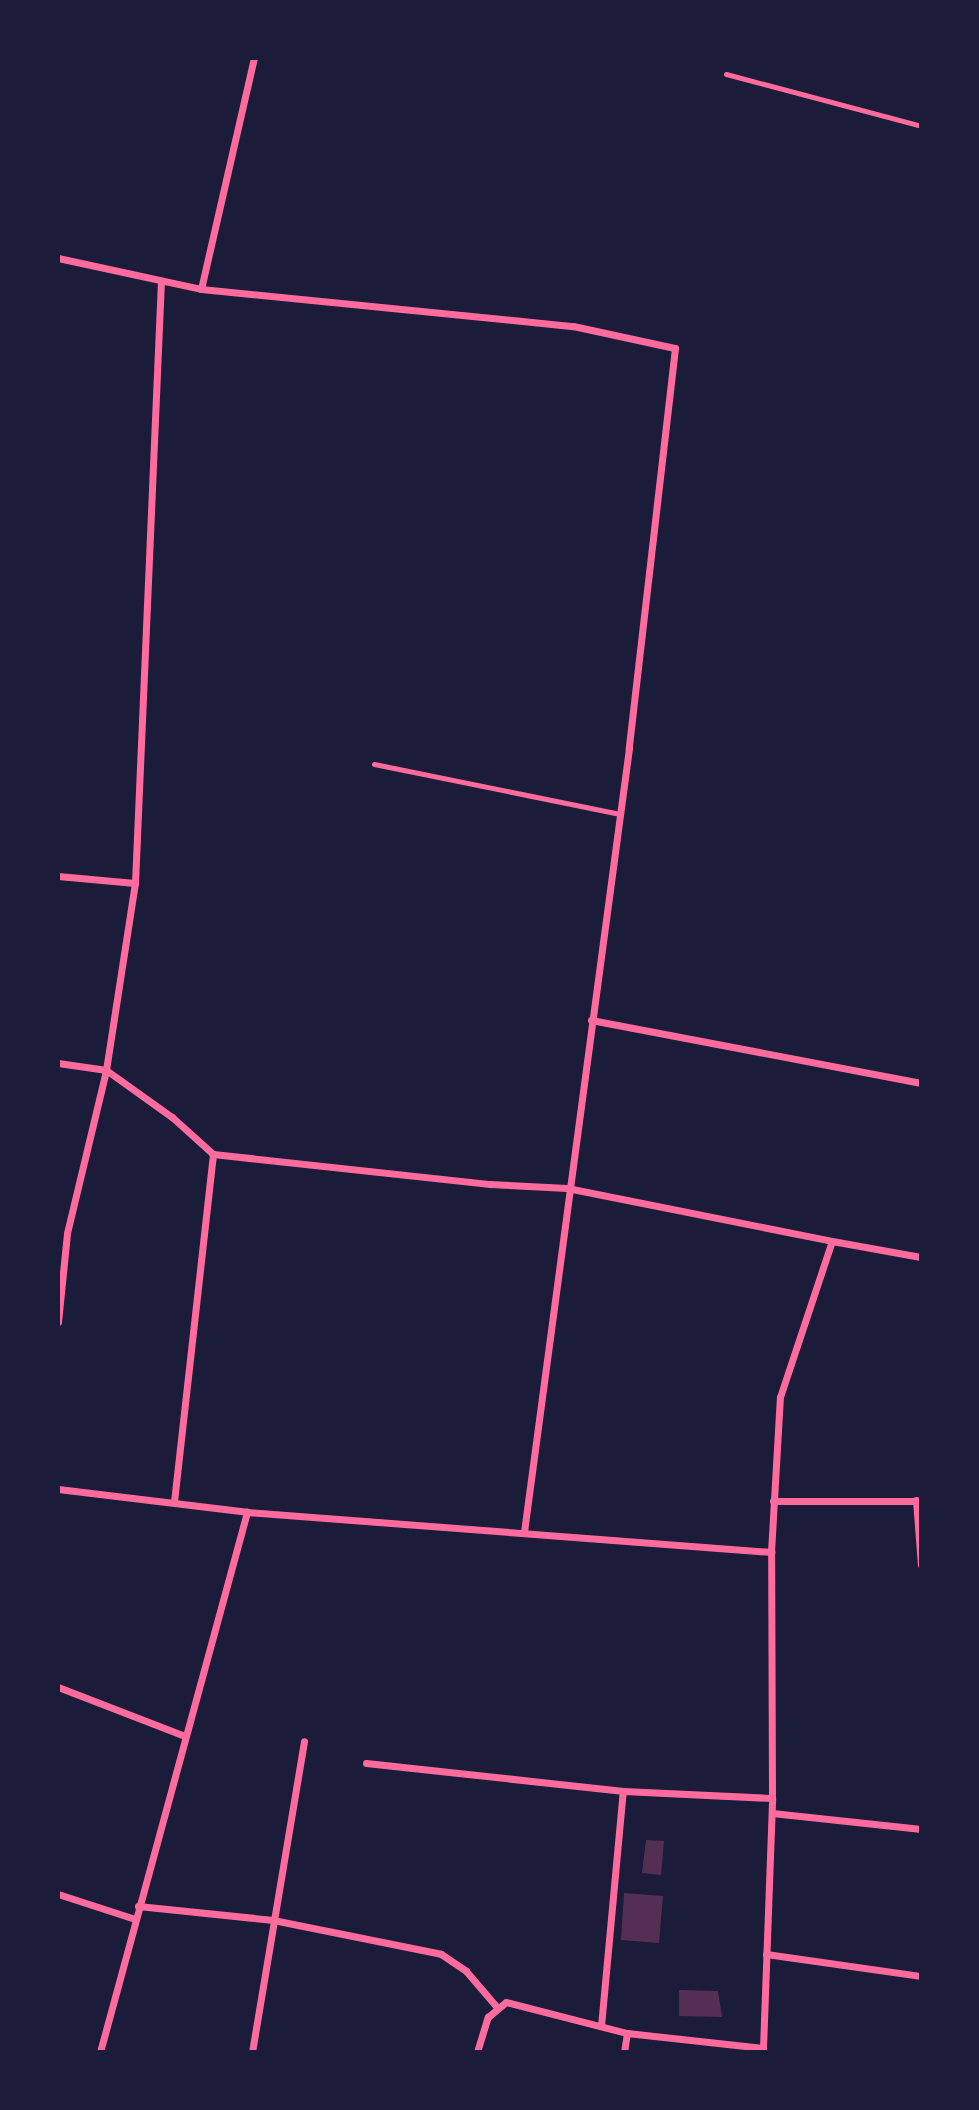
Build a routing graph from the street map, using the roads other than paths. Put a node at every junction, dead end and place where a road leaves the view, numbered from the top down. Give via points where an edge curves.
1 (254, 58) edge
2 (726, 75) dead end
3 (921, 126) edge
4 (58, 258) edge
5 (161, 281) junction
6 (201, 289) junction
7 (374, 764) dead end
8 (620, 814) junction
9 (58, 876) edge
10 (135, 883) junction
11 (591, 1020) junction
12 (58, 1063) edge
13 (106, 1070) junction
14 (921, 1083) edge
15 (213, 1154) junction
16 (567, 1188) junction
17 (832, 1241) junction
18 (921, 1257) edge
19 (58, 1322) edge
20 (58, 1489) edge
21 (773, 1500) junction
22 (918, 1500) edge
23 (174, 1501) junction
24 (247, 1512) junction
25 (524, 1532) junction
26 (771, 1552) junction
27 (921, 1565) edge
28 (58, 1688) edge
29 (185, 1736) junction
30 (304, 1741) dead end
31 (366, 1763) dead end
32 (623, 1791) junction
33 (772, 1798) junction
34 (772, 1814) junction
35 (921, 1829) edge
36 (58, 1894) edge
37 (138, 1906) junction
38 (135, 1919) junction
39 (273, 1920) junction
40 (766, 1954) junction
41 (921, 1976) edge
42 (496, 2006) junction
43 (601, 2025) junction
44 (626, 2033) junction
45 (763, 2050) edge
46 (100, 2052) edge
47 (252, 2052) edge
48 (477, 2052) edge
49 (624, 2052) edge

1 - 6 street
2 - 3 lane
4 - 5 street
5 - 6 street
5 - 10 street
6 - 8 street via 573,326 675,348
7 - 8 lane
8 - 11 street
9 - 10 street
10 - 13 street
11 - 14 street
11 - 16 street
12 - 13 street
13 - 15 street via 172,1116
13 - 19 street via 67,1233
15 - 16 street
15 - 23 street
16 - 17 street
16 - 25 street
17 - 18 street
17 - 21 street via 779,1397
20 - 23 street
21 - 22 street
21 - 26 street
22 - 27 street
23 - 24 street
24 - 25 street
24 - 29 street
25 - 26 street
26 - 33 street
28 - 29 street
29 - 37 street
30 - 39 street
31 - 32 street
32 - 33 street
32 - 43 street
33 - 34 street
34 - 35 street
34 - 40 street
36 - 38 street
37 - 38 street
37 - 39 street
38 - 46 street
39 - 42 street via 441,1954 466,1971
39 - 47 street
40 - 41 street
40 - 45 street
42 - 43 street via 519,2002
42 - 48 street
43 - 44 street
44 - 45 street
44 - 49 street

